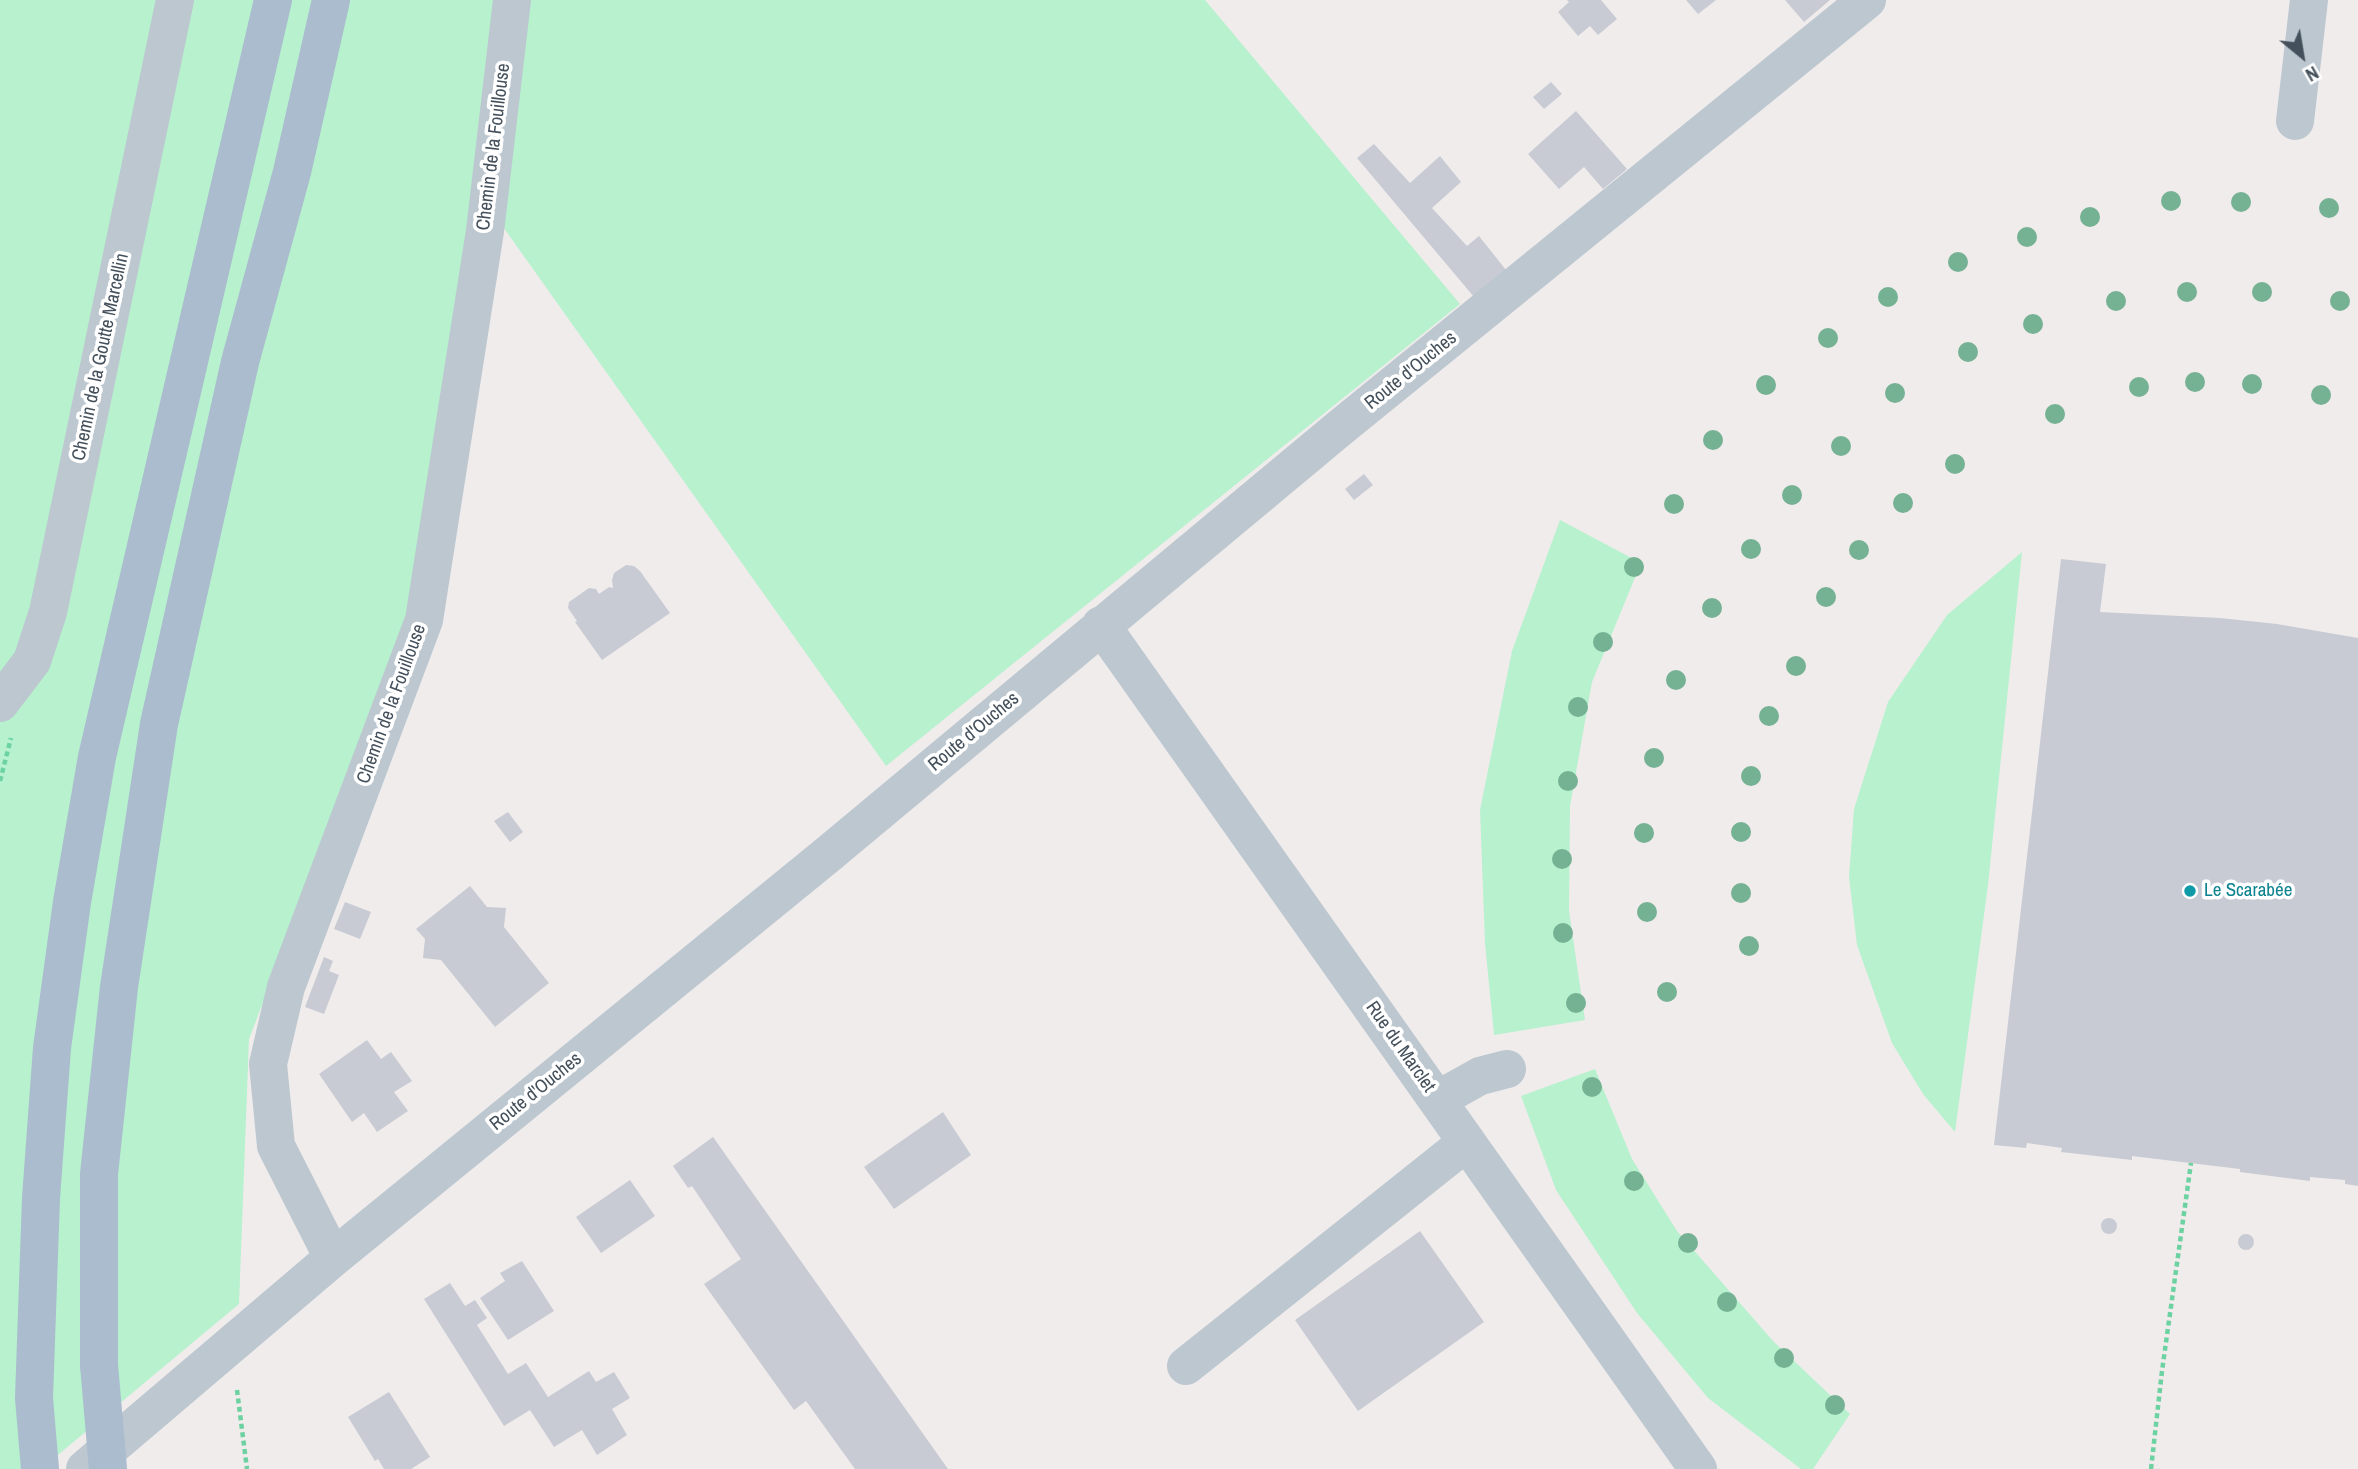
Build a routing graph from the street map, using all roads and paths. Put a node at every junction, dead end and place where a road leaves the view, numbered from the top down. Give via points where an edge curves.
1 (175, 0) edge
2 (273, 0) edge
3 (331, 0) edge
4 (512, 0) edge
5 (1867, 0) edge
6 (2309, 0) edge
7 (2295, 121) dead end
8 (1101, 625) junction
9 (0, 703) edge
10 (1507, 1069) dead end
11 (1437, 1100) junction
12 (1467, 1142) junction
13 (2191, 1163) dead end
14 (332, 1258) junction
15 (229, 1346) junction
16 (1186, 1366) dead end
17 (40, 1469) edge
18 (85, 1469) edge
19 (108, 1469) edge
20 (247, 1469) edge
21 (1698, 1469) edge
22 (2151, 1469) edge

1 - 9 street, Chemin de la Goutte Marcellin via 48,612 32,662
2 - 17 main road via 97,757 72,902 52,1048 41,1198 34,1398
3 - 19 main road, bridge via 292,172 240,362 159,724 119,986 99,1174 99,1366
4 - 14 street, Chemin de la Fouillouse via 485,231 424,620 286,987 268,1064 275,1146
5 - 8 street, Route d'Ouches
6 - 7 street
8 - 11 street, Rue du Marclet
8 - 14 street, Route d'Ouches via 826,856
10 - 11 street via 1480,1076
11 - 12 street, Rue du Marclet
12 - 16 street
12 - 21 street, Rue du Marclet
13 - 22 path
14 - 15 street, Route d'Ouches
15 - 18 street, Route d'Ouches
15 - 20 path

